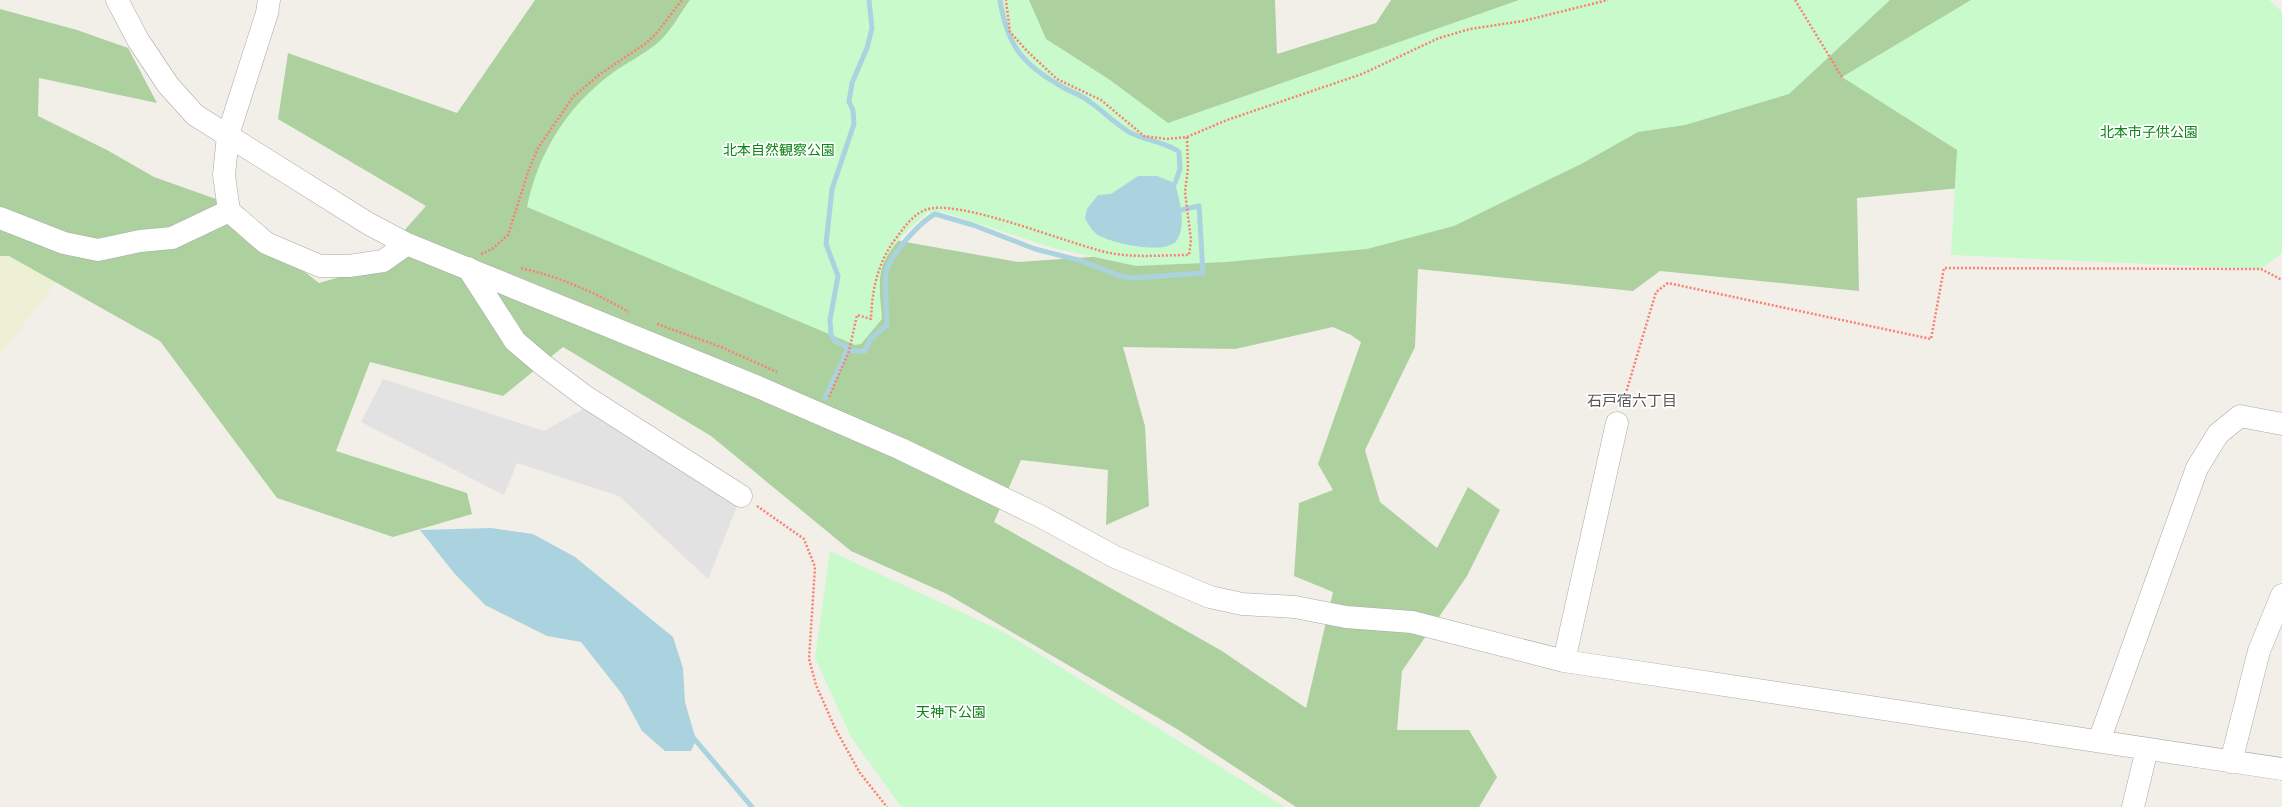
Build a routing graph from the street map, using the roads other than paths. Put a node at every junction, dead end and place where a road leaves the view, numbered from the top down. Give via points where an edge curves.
1 (117, 0) edge
2 (269, 0) edge
3 (228, 135) junction
4 (229, 211) junction
5 (0, 218) edge
6 (407, 244) junction
7 (472, 262) junction
8 (1617, 423) road end
9 (2282, 424) edge
10 (741, 496) road end
11 (2282, 596) edge
12 (1564, 661) junction
13 (2098, 741) junction
14 (2147, 749) junction
15 (2230, 762) junction
16 (2282, 769) edge
17 (2133, 807) edge

1 - 3 street via 138,40 168,85 195,115
2 - 3 street
3 - 4 street via 224,176
3 - 6 street via 369,224
4 - 5 street via 172,238 140,241 98,250 64,243
4 - 6 street via 266,243 320,266 349,266 383,261
6 - 7 street
7 - 10 street via 515,341 586,397
7 - 12 street via 901,449 1042,517 1115,557 1210,597 1242,604 1295,606 1346,617 1412,622
8 - 12 street
9 - 13 street via 2240,416 2218,434 2197,468
11 - 15 street via 2259,651
12 - 13 street
13 - 14 street
14 - 15 street
14 - 17 street
15 - 16 street

